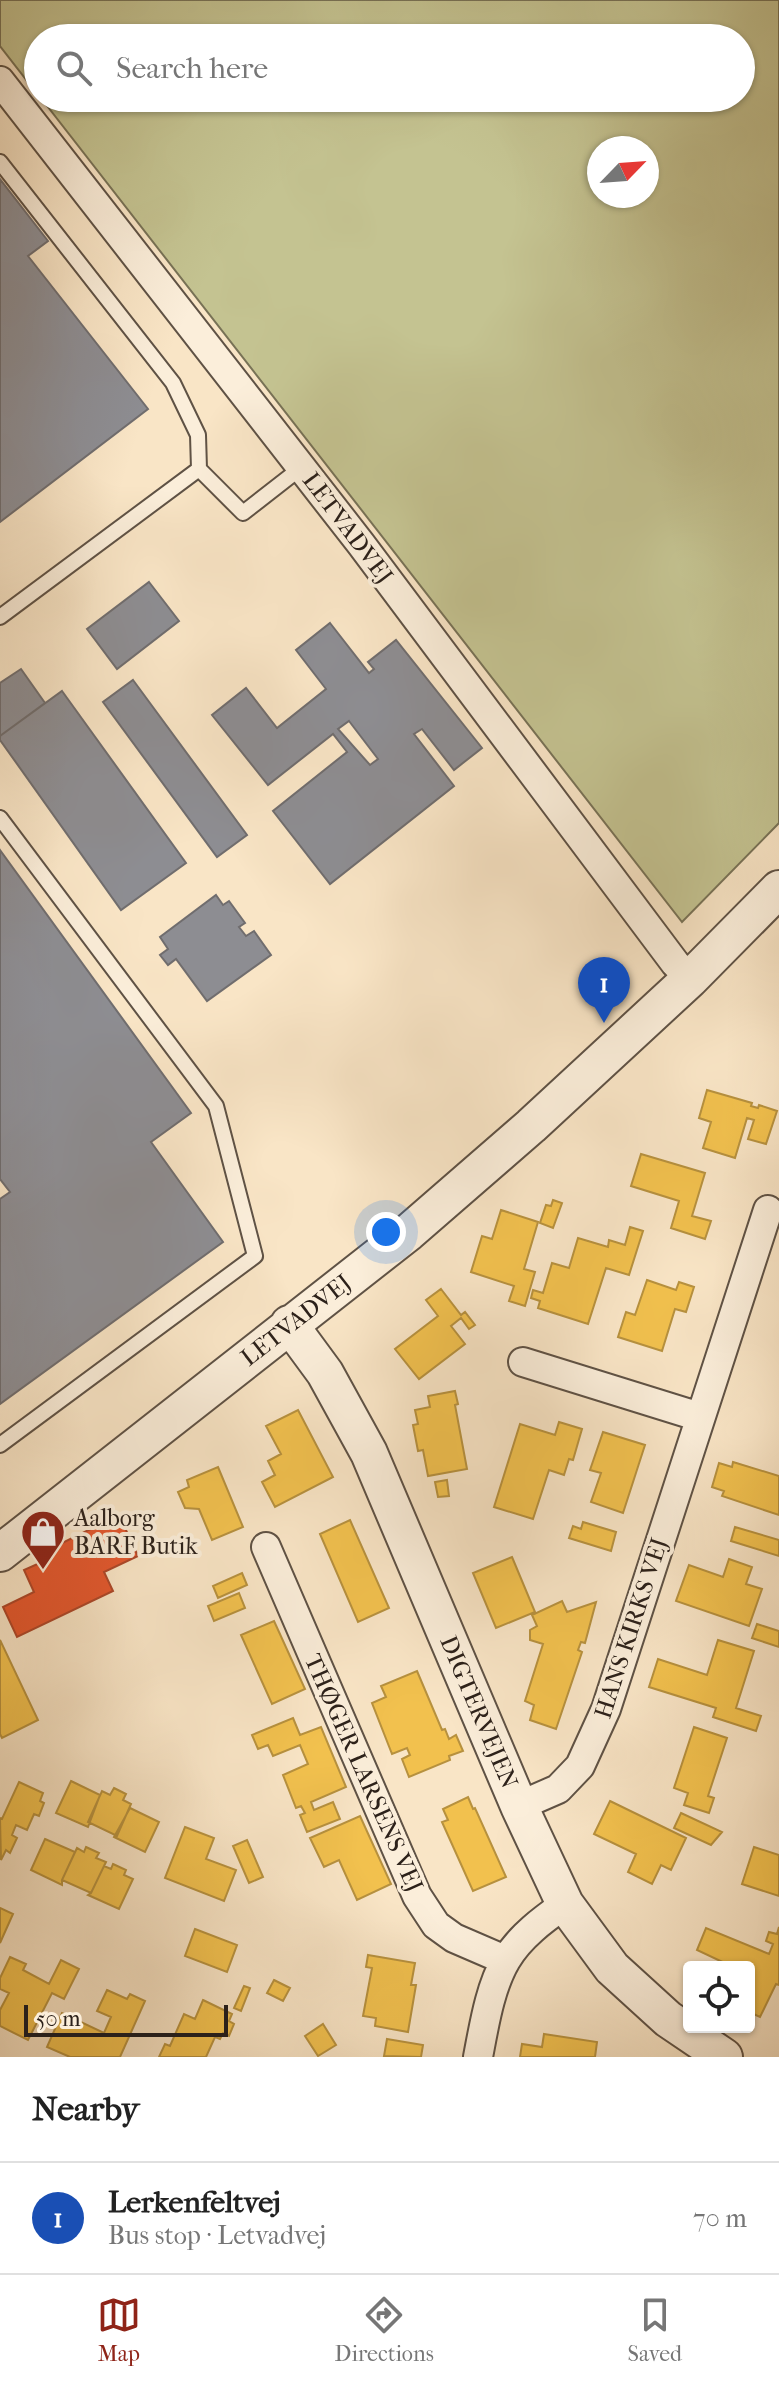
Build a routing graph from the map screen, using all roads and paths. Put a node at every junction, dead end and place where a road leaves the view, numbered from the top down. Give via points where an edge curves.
1 (0, 81) edge
2 (24, 112) edge
3 (24, 112) edge
4 (0, 162) edge
5 (302, 467) junction
6 (199, 469) junction
7 (0, 617) edge
8 (0, 818) edge
9 (779, 889) edge
10 (690, 979) junction
11 (768, 1210) dead end
12 (289, 1324) junction
13 (523, 1362) dead end
14 (700, 1417) junction
15 (0, 1445) edge
16 (266, 1547) dead end
17 (0, 1553) edge
18 (519, 1806) junction
19 (565, 1904) junction
20 (505, 1960) junction
21 (478, 2057) edge
22 (724, 2057) edge

1 - 2 street, LETVADVEJ
3 - 5 street, LETVADVEJ
4 - 6 lane via 173,383 198,435
5 - 6 lane via 243,513
5 - 10 street, LETVADVEJ
6 - 7 lane
8 - 15 lane via 216,1106 255,1256
9 - 10 street, LETVADVEJ
10 - 12 street, LETVADVEJ via 442,1203
11 - 14 street, HANS KIRKS VEJ
12 - 17 street, LETVADVEJ
12 - 18 street, DIGTERVEJEN via 325,1373 369,1453
13 - 14 street
14 - 18 street, HANS KIRKS VEJ via 600,1724 580,1766 558,1789
16 - 20 street, THØGER LARSENS VEJ via 417,1896 445,1932
18 - 19 street, DIGTERVEJEN
19 - 20 street via 528,1932
19 - 22 street, DIGTERVEJEN via 612,1968 668,2019
20 - 21 street

